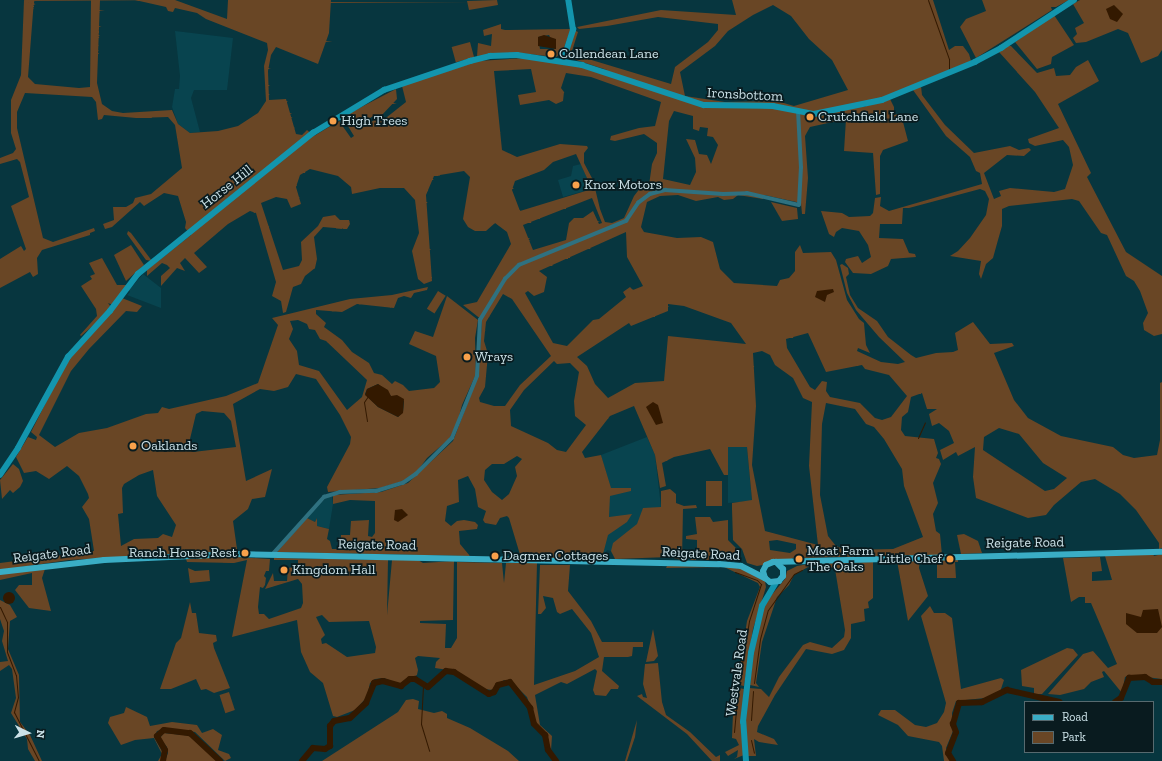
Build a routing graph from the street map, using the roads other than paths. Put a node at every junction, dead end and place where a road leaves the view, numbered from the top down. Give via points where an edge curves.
1 (568, 0) edge
2 (1074, 0) edge
3 (563, 61) junction
4 (798, 111) junction
5 (0, 474) edge
6 (1162, 552) edge
7 (272, 555) junction
8 (776, 562) junction
9 (793, 564) junction
10 (764, 568) junction
11 (754, 571) junction
12 (0, 572) edge
13 (784, 573) junction
14 (766, 579) junction
15 (776, 583) junction
16 (769, 592) junction
17 (746, 761) edge

1 - 3 street via 573,30
2 - 4 street, Ironsbottom via 994,52 896,95 814,114
3 - 4 street, Ironsbottom via 626,78 699,104 726,107 773,106
3 - 5 street, Horse Hill via 517,55 490,56 470,61 384,90 313,133 129,283 110,310 68,357 18,448
4 - 7 street via 801,168 799,205 747,193 665,190 650,194 638,204 626,221 518,265 505,279 480,320 477,376 452,438 416,474 402,483 376,491 340,492 324,497
6 - 9 main road, Reigate Road via 854,559
7 - 11 main road, Reigate Road via 719,564 741,566
7 - 12 main road, Reigate Road via 212,554 110,559
8 - 9 main road, Reigate Road
8 - 10 main road via 769,563
8 - 13 main road via 782,566
9 - 13 main road
10 - 11 main road, Reigate Road
10 - 14 main road
11 - 14 main road, Reigate Road
13 - 15 main road via 782,579
14 - 15 main road
14 - 16 street
15 - 16 street, Westvale Road
16 - 17 street, Westvale Road via 756,626 744,704

